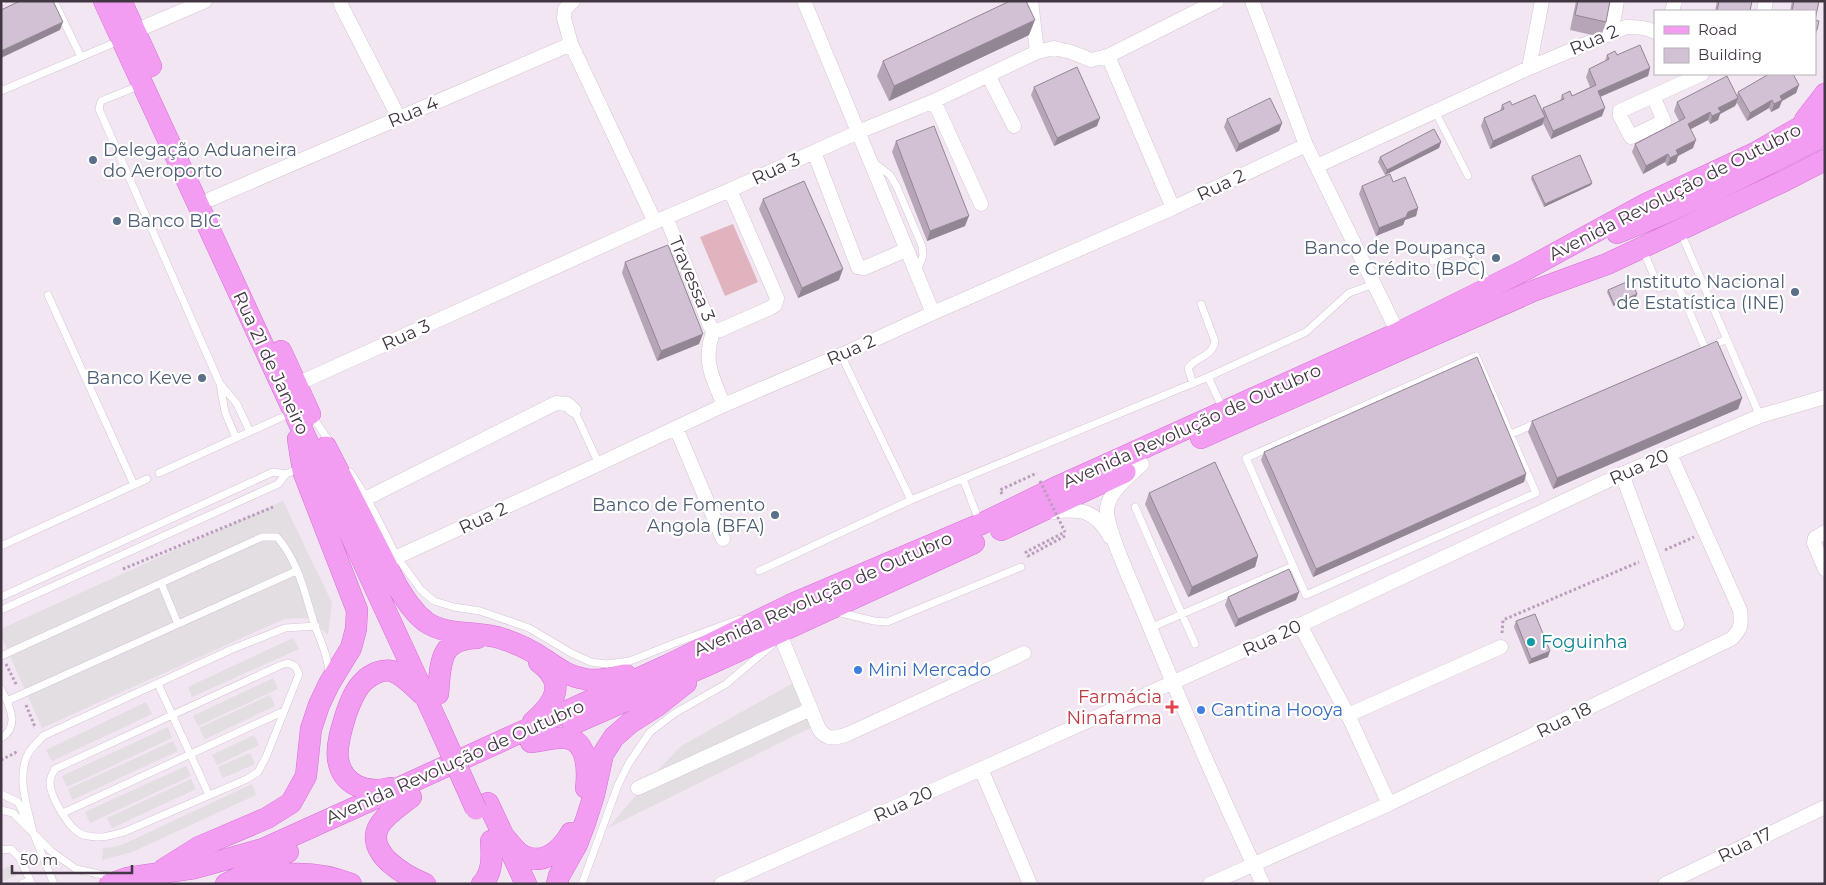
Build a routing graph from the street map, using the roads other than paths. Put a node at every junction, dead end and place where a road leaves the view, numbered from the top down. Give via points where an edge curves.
1 (54, 1) edge
2 (104, 1) edge
3 (121, 1) edge
4 (205, 1) edge
5 (340, 1) edge
6 (573, 1) edge
7 (804, 1) edge
8 (1031, 1) edge
9 (1217, 1) edge
10 (1252, 1) edge
11 (1542, 1) edge
12 (1618, 1) edge
13 (1654, 31) edge
14 (1610, 33) junction
15 (128, 35) junction
16 (571, 44) junction
17 (1037, 52) junction
18 (1108, 56) junction
19 (81, 57) junction
20 (1529, 68) junction
21 (988, 75) junction
22 (1700, 75) edge
23 (143, 84) junction
24 (1, 91) edge
25 (1825, 94) edge
26 (1653, 96) dead end
27 (934, 102) junction
28 (1436, 111) junction
29 (1825, 113) edge
30 (399, 118) junction
31 (1014, 126) dead end
32 (1797, 130) junction
33 (858, 132) junction
34 (1825, 134) edge
35 (1306, 145) junction
36 (814, 152) junction
37 (869, 159) junction
38 (1825, 160) edge
39 (1317, 166) junction
40 (1825, 172) edge
41 (1468, 176) dead end
42 (1784, 181) junction
43 (730, 190) junction
44 (212, 199) junction
45 (981, 204) dead end
46 (1173, 208) junction
47 (1664, 214) junction
48 (660, 220) junction
49 (1680, 230) junction
50 (1642, 248) junction
51 (906, 250) junction
52 (1433, 261) dead end
53 (1525, 270) junction
54 (916, 274) junction
55 (1374, 284) junction
56 (1492, 286) junction
57 (1533, 291) junction
58 (48, 295) dead end
59 (1200, 304) dead end
60 (933, 313) junction
61 (714, 330) junction
62 (1398, 333) junction
63 (1727, 339) junction
64 (1705, 348) junction
65 (1696, 352) edge
66 (842, 355) junction
67 (1208, 378) junction
68 (220, 384) junction
69 (297, 384) junction
70 (1194, 384) junction
71 (1825, 397) edge
72 (724, 405) junction
73 (574, 410) joint
74 (301, 411) junction
75 (1224, 411) junction
76 (1760, 416) junction
77 (1546, 419) edge
78 (676, 428) junction
79 (250, 432) junction
80 (1511, 434) junction
81 (236, 438) junction
82 (333, 452) junction
83 (1670, 454) junction
84 (599, 464) junction
85 (1142, 464) junction
86 (346, 466) dead end
87 (294, 470) junction
88 (159, 474) dead end
89 (1622, 474) junction
90 (147, 479) dead end
91 (963, 479) junction
92 (134, 485) junction
93 (367, 498) junction
94 (911, 500) junction
95 (1136, 508) dead end
96 (1035, 515) junction
97 (981, 524) junction
98 (1825, 532) edge
99 (724, 539) dead end
100 (1, 546) edge
101 (1120, 555) junction
102 (397, 557) junction
103 (1293, 566) junction
104 (1021, 567) dead end
105 (1825, 569) edge
106 (296, 571) junction
107 (759, 571) dead end
108 (161, 584) junction
109 (1, 597) edge
110 (827, 609) junction
111 (1, 610) edge
112 (795, 613) junction
113 (1182, 614) junction
114 (178, 624) junction
115 (1677, 624) dead end
116 (316, 626) junction
117 (1300, 626) junction
118 (1150, 628) junction
119 (781, 637) junction
120 (1195, 644) dead end
121 (1501, 647) road end
122 (1024, 652) dead end
123 (1, 656) edge
124 (710, 664) junction
125 (668, 665) junction
126 (1173, 683) junction
127 (158, 684) junction
128 (329, 684) junction
129 (1, 689) edge
130 (432, 696) junction
131 (7, 701) junction
132 (811, 709) junction
133 (284, 711) junction
134 (172, 715) junction
135 (1348, 715) junction
136 (528, 736) junction
137 (1, 738) edge
138 (190, 754) junction
139 (981, 769) junction
140 (638, 788) dead end
141 (408, 791) junction
142 (1, 794) edge
143 (209, 795) junction
144 (1389, 804) junction
145 (1825, 807) edge
146 (1, 810) edge
147 (63, 813) junction
148 (33, 832) junction
149 (497, 838) junction
150 (1, 850) edge
151 (1253, 865) junction
152 (158, 874) junction
153 (119, 881) edge
154 (31, 882) edge
155 (22, 884) edge
156 (54, 884) edge
157 (226, 884) edge
158 (241, 884) edge
159 (351, 884) edge
160 (425, 884) edge
161 (482, 884) edge
162 (512, 884) edge
163 (526, 884) edge
164 (556, 884) edge
165 (582, 884) edge
166 (721, 884) edge
167 (1030, 884) edge
168 (1210, 884) edge
169 (1262, 884) edge
170 (1665, 884) edge

1 - 19 lane
2 - 15 main road, Rua 21 de Janeiro
3 - 15 main road, Rua 21 de Janeiro
4 - 15 street
5 - 30 street
6 - 16 street via 565,9 564,18
7 - 33 street
8 - 17 street
9 - 18 street
10 - 35 street
11 - 20 street
12 - 14 street
13 - 14 street, Rua 2 via 1626,27
14 - 20 street, Rua 2
15 - 19 lane
15 - 23 main road, Rua 21 de Janeiro
15 - 44 main road, Rua 21 de Janeiro
16 - 30 street, Rua 4
16 - 48 street, Travessa 3
17 - 18 street, Rua 3 via 1054,48 1091,60
17 - 21 street, Rua 3
18 - 46 street
19 - 24 lane
20 - 28 street, Rua 2
21 - 27 street, Rua 3
21 - 31 street
22 - 26 street
23 - 68 lane via 101,101 99,109
23 - 74 main road, Rua 21 de Janeiro
25 - 32 main road
27 - 33 street, Rua 3
27 - 45 street
28 - 39 street, Rua 2
28 - 41 lane
29 - 32 main road, Avenida Revolução de Outubro
30 - 44 street, Rua 4
32 - 53 main road, Avenida Revolução de Outubro via 1646,204
33 - 36 street, Rua 3
33 - 37 street
34 - 47 main road, Avenida Revolução de Outubro
35 - 39 street
35 - 46 street, Rua 2
36 - 43 street, Rua 3
36 - 51 street via 858,267 864,268
37 - 51 street
37 - 54 lane via 894,181 922,246 923,256
38 - 42 main road, Avenida Revolução de Outubro
39 - 55 street
40 - 42 main road
42 - 49 main road, Avenida Revolução de Outubro
43 - 48 street, Rua 3
43 - 61 street, Travessa 3 via 776,298 775,305 770,308
44 - 69 main road, Rua 21 de Janeiro
46 - 60 street, Rua 2
47 - 53 main road, Avenida Revolução de Outubro
47 - 57 main road, Avenida Revolução de Outubro
48 - 61 street, Travessa 3
48 - 69 street, Rua 3
49 - 50 main road, Avenida Revolução de Outubro
49 - 63 lane
50 - 57 main road, Avenida Revolução de Outubro
50 - 64 lane via 1659,288 1676,281
51 - 54 street
52 - 56 lane via 1460,252 1469,257
53 - 56 main road, Avenida Revolução de Outubro
54 - 60 street
55 - 62 street
55 - 67 lane via 1349,293 1306,332
56 - 62 main road, Avenida Revolução de Outubro
57 - 85 main road, Avenida Revolução de Outubro
58 - 92 lane
59 - 70 lane via 1214,346 1212,351 1188,368
60 - 66 street, Rua 2
61 - 72 street via 708,360 711,376
62 - 75 main road, Avenida Revolução de Outubro
63 - 64 lane
63 - 76 lane
64 - 65 lane
66 - 72 street, Rua 2
66 - 94 lane
67 - 70 lane
67 - 75 lane
68 - 79 lane via 237,404
68 - 81 lane via 225,412
69 - 74 main road, Rua 21 de Janeiro
70 - 91 lane
71 - 76 street, Rua 20
72 - 78 street, Rua 2
73 - 84 lane
73 - 93 street via 567,404 556,403
74 - 79 lane
74 - 82 main road, Rua 21 de Janeiro
74 - 87 main road
74 - 130 main road, Rua 21 de Janeiro
75 - 97 main road, Avenida Revolução de Outubro
76 - 83 street, Rua 20
77 - 80 lane
78 - 84 street, Rua 2
78 - 99 street
79 - 81 lane
80 - 103 lane via 1536,493 1306,596
80 - 103 lane via 1476,356 1246,458
81 - 88 lane
82 - 125 main road via 397,586 409,606 426,622 442,630 503,639 524,647 562,672 586,680 602,680
82 - 130 main road, Rua 21 de Janeiro
83 - 89 street, Rua 20
83 - 144 street, Rua 18 via 1740,610 1741,627 1731,639
84 - 102 street, Rua 2
85 - 96 main road, Avenida Revolução de Outubro
85 - 101 street via 1109,500 1109,522
86 - 93 lane
87 - 109 lane via 273,472
87 - 111 lane via 278,484
87 - 128 main road via 357,610 351,648
89 - 115 street
89 - 117 street, Rua 20
90 - 92 lane
91 - 94 lane
91 - 97 lane
92 - 100 lane
93 - 102 lane
94 - 107 lane
95 - 113 lane
96 - 101 street via 1070,510 1085,512 1102,524
96 - 110 main road, Avenida Revolução de Outubro
97 - 112 main road, Avenida Revolução de Outubro
98 - 105 street via 1820,533 1814,543
101 - 118 street
102 - 112 lane via 434,601 480,611 529,628 591,662 630,661 730,622
103 - 113 lane
104 - 110 lane via 887,622
106 - 108 lane via 277,537 262,537
106 - 114 lane
106 - 116 lane
108 - 114 lane
108 - 123 lane
110 - 112 main road, Avenida Revolução de Outubro
112 - 119 lane
112 - 124 main road, Avenida Revolução de Outubro
112 - 125 main road, Avenida Revolução de Outubro
113 - 118 lane
113 - 120 lane
114 - 131 lane
116 - 127 lane via 284,628
116 - 128 lane via 326,653
117 - 126 street, Rua 20
117 - 135 street
118 - 126 street
119 - 132 street
119 - 165 lane via 726,684 675,713 650,732 618,785
121 - 135 street
122 - 132 street via 839,737 823,735
124 - 136 main road, Avenida Revolução de Outubro
124 - 164 main road via 614,736 602,754 594,795 580,837
125 - 136 main road, Avenida Revolução de Outubro
126 - 139 street, Rua 20
126 - 151 street
127 - 134 lane
127 - 148 lane via 43,736 28,754 23,770 24,792
128 - 152 main road via 311,729 306,776 291,803 267,818 198,847
129 - 131 lane
130 - 136 main road via 440,662 451,644 470,638 503,643 541,663 554,678 556,694
130 - 141 main road via 392,672 371,675 355,692 343,724 338,760 352,784 379,791
130 - 149 main road, Rua 21 de Janeiro, bridge
131 - 137 lane via 12,722 10,730
132 - 140 street
133 - 134 lane via 299,674 295,666 288,663
133 - 138 lane
133 - 143 lane via 258,772
134 - 138 lane
134 - 147 lane via 55,769 50,776 51,793
135 - 144 street
136 - 141 main road, Avenida Revolução de Outubro
136 - 149 main road via 566,738 573,740 583,751 587,780 579,814 564,844 554,854 542,859 530,858
138 - 143 lane
138 - 147 lane
139 - 166 street, Rua 20
139 - 167 street
141 - 152 main road, Avenida Revolução de Outubro via 263,848 195,868
141 - 157 main road, Avenida Revolução de Outubro
141 - 160 main road via 379,826 376,835 384,858
142 - 148 lane via 18,802
143 - 147 lane via 104,838 77,832
144 - 151 street, Rua 18
145 - 170 street, Rua 17
146 - 148 lane via 13,814
148 - 153 lane via 51,851 76,868
148 - 156 lane
149 - 161 main road via 489,872
149 - 162 main road
149 - 163 main road
150 - 154 lane via 11,849 20,856
151 - 168 street, Rua 18
151 - 169 street
152 - 153 main road, Avenida Revolução de Outubro
154 - 155 lane
158 - 159 main road via 280,874 316,874

